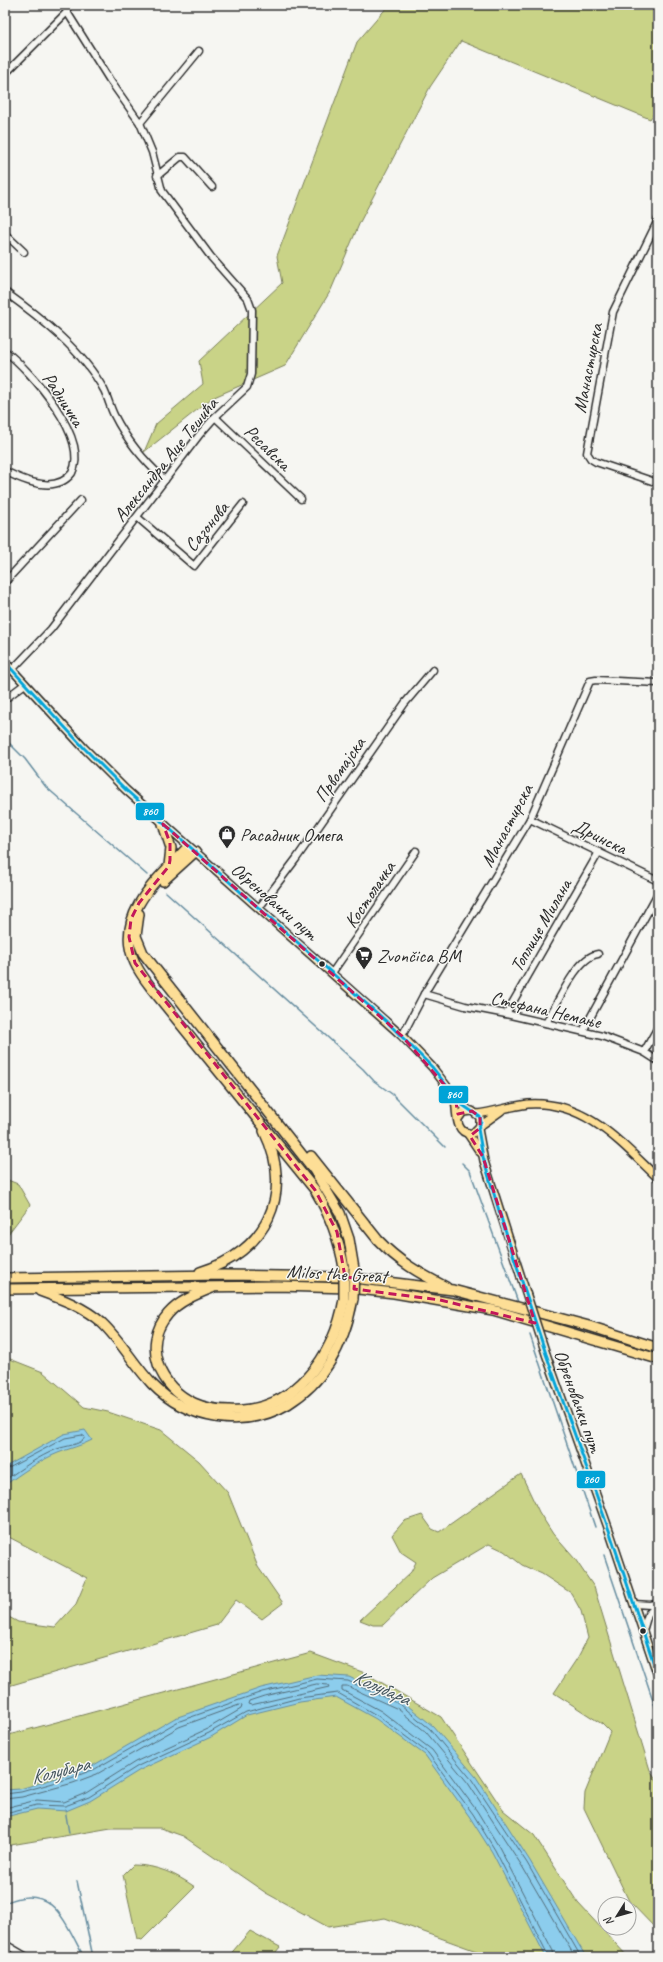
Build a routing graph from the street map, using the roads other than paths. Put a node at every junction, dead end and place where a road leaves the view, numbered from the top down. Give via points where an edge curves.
1 (65, 5) edge
2 (67, 12) junction
3 (199, 51) dead end
4 (5, 74) edge
5 (140, 123) junction
6 (157, 176) junction
7 (212, 187) dead end
8 (658, 220) edge
9 (5, 234) edge
10 (24, 252) dead end
11 (5, 292) edge
12 (5, 351) edge
13 (215, 417) junction
14 (5, 471) edge
15 (165, 480) junction
16 (658, 484) edge
17 (301, 499) dead end
18 (81, 500) dead end
19 (243, 504) dead end
20 (137, 517) junction
21 (5, 582) edge
22 (5, 662) edge
23 (12, 670) junction
24 (433, 670) dead end
25 (658, 683) edge
26 (25, 684) junction
27 (5, 699) edge
28 (530, 819) junction
29 (162, 824) junction
30 (191, 850) junction
31 (416, 851) dead end
32 (600, 852) junction
33 (169, 866) junction
34 (658, 881) edge
35 (658, 893) edge
36 (259, 908) junction
37 (598, 954) dead end
38 (332, 973) junction
39 (424, 994) junction
40 (506, 1014) junction
41 (546, 1023) junction
42 (658, 1027) edge
43 (583, 1031) junction
44 (402, 1036) junction
45 (644, 1052) junction
46 (658, 1062) edge
47 (455, 1097) junction
48 (507, 1107) junction
49 (469, 1111) junction
50 (477, 1114) junction
51 (256, 1117) junction
52 (458, 1119) junction
53 (479, 1128) junction
54 (284, 1129) junction
55 (468, 1134) junction
56 (483, 1158) junction
57 (658, 1178) edge
58 (189, 1276) junction
59 (5, 1278) edge
60 (217, 1286) junction
61 (35, 1289) junction
62 (5, 1290) edge
63 (453, 1290) junction
64 (348, 1299) junction
65 (658, 1348) edge
66 (658, 1359) edge
67 (658, 1603) edge
68 (634, 1604) junction
69 (643, 1630) junction
70 (658, 1676) edge
71 (5, 1944) edge
72 (28, 1957) edge

1 - 2 street, Александра Аце Тешића
2 - 4 street
2 - 5 street, Александра Аце Тешића
3 - 5 street
5 - 6 street, Александра Аце Тешића via 152,152
6 - 7 street via 180,157 185,157
6 - 13 street, Александра Аце Тешића via 162,191 189,230 248,299 252,310 251,374 247,386
8 - 16 street, Манастирска via 614,312 587,453 596,462
9 - 10 street
11 - 15 street via 42,318 88,367 104,390 114,414 135,449
12 - 14 street, Радничка via 41,387 70,433 75,458 70,476 45,485
13 - 15 street, Александра Аце Тешића
13 - 17 street, Ресавска
15 - 20 street, Александра Аце Тешића
18 - 21 street
19 - 20 street, Сазонова via 194,566
20 - 23 street, Александра Аце Тешића via 51,629
22 - 23 main road, Обреновачки пут
23 - 26 main road, Обреновачки пут
24 - 36 street, Првомајска via 405,703
25 - 28 street, Манастирска via 590,681
26 - 27 street
26 - 29 main road, Обреновачки пут via 96,761
28 - 32 street, Дринска
28 - 39 street, Манастирска
29 - 30 main road, Обреновачки пут
29 - 33 highway via 171,848
30 - 33 highway
30 - 36 main road, Обреновачки пут
30 - 54 highway via 142,907 136,928 138,944 148,960
31 - 38 street, Костолачка
32 - 34 street, Дринска
32 - 40 street, Топлице Милана
33 - 51 highway via 134,912 129,932 132,955 140,973 152,989
35 - 43 street
36 - 38 main road, Обреновачки пут
37 - 41 street via 591,955 578,967
38 - 44 main road, Обреновачки пут
39 - 40 street, Стефана Немање
39 - 44 street, Манастирска
40 - 41 street, Стефана Немање
41 - 43 street, Стефана Немање
42 - 45 street
43 - 45 street, Стефана Немање
44 - 47 main road, Обреновачки пут via 432,1067
45 - 46 street, Стефана Немање
47 - 49 main road, Обреновачки пут
47 - 52 main road, Обреновачки пут
48 - 50 main road
48 - 53 main road
48 - 57 main road via 545,1104 577,1112 599,1124
49 - 50 main road
49 - 52 main road via 463,1112
50 - 53 main road via 481,1122
51 - 58 highway via 269,1141 276,1164 278,1188 269,1219 254,1241 236,1256
51 - 64 highway, bridge via 323,1203 337,1232
52 - 55 main road via 460,1128
53 - 55 main road
53 - 56 main road, Обреновачки пут
54 - 63 highway via 297,1138 390,1252 405,1265
54 - 64 highway, bridge via 314,1170 340,1213 349,1239 354,1269
55 - 56 main road, Обреновачки пут
56 - 68 main road, Обреновачки пут, bridge via 546,1354
58 - 59 highway, Milos the Great
58 - 63 highway, Milos the Great via 345,1277
60 - 61 highway, Milos the Great
60 - 64 highway via 187,1300 168,1313 156,1335 155,1348 160,1372 173,1390 194,1403 219,1410 236,1411 264,1406 291,1392 302,1383 314,1370 331,1341
60 - 66 highway, Milos the Great via 349,1288 440,1300 493,1310
61 - 62 highway, Milos the Great
61 - 64 highway via 68,1302 93,1316 110,1332 152,1384 174,1403 210,1417 234,1419 260,1416 282,1408 313,1384 329,1365 340,1343 348,1319
63 - 65 highway, Milos the Great via 589,1326
67 - 68 street
67 - 69 street via 648,1614
68 - 69 main road, Обреновачки пут
69 - 70 main road, Обреновачки пут
71 - 72 street

